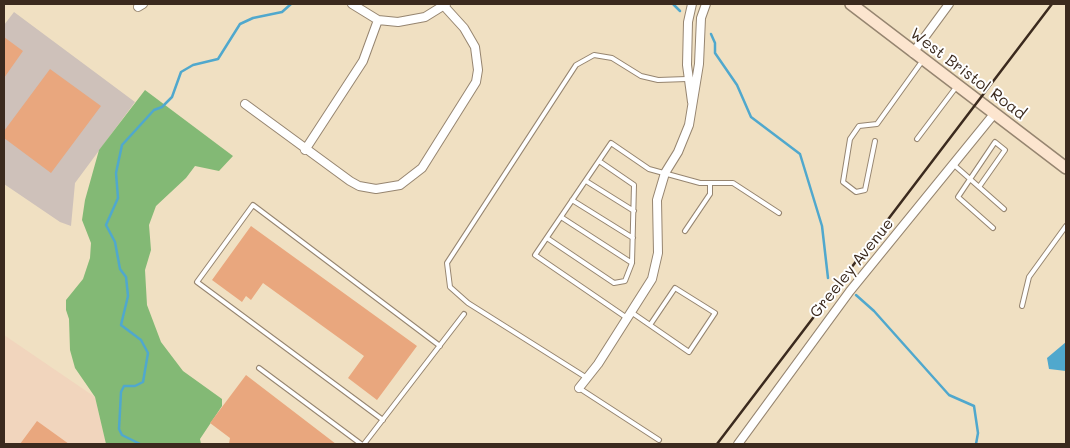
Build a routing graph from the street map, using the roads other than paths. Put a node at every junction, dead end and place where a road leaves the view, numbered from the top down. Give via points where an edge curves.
1 (352, 4) edge
2 (692, 4) edge
3 (706, 4) edge
4 (949, 4) edge
5 (445, 5) edge
6 (858, 6) edge
7 (378, 20) junction
8 (918, 57) junction
9 (687, 79) junction
10 (957, 86) junction
11 (244, 104) dead end
12 (692, 104) junction
13 (994, 114) junction
14 (917, 139) dead end
15 (875, 141) dead end
16 (305, 150) junction
17 (599, 161) junction
18 (953, 164) junction
19 (1066, 168) edge
20 (665, 173) junction
21 (970, 179) junction
22 (586, 181) junction
23 (710, 183) junction
24 (979, 187) junction
25 (572, 200) junction
26 (1004, 209) dead end
27 (634, 211) junction
28 (779, 213) dead end
29 (561, 217) junction
30 (1066, 226) edge
31 (993, 228) dead end
32 (685, 231) dead end
33 (547, 238) junction
34 (633, 238) junction
35 (632, 263) junction
36 (1022, 306) dead end
37 (464, 314) dead end
38 (629, 315) junction
39 (650, 325) junction
40 (440, 346) junction
41 (259, 368) dead end
42 (587, 378) junction
43 (579, 388) joint
44 (383, 420) junction
45 (659, 440) dead end
46 (363, 444) edge
47 (738, 444) edge

1 - 7 street
2 - 9 street via 688,22
3 - 12 street via 701,18 699,64
4 - 8 street
5 - 7 street via 415,20
5 - 16 street via 471,39 478,58 478,70 473,89 415,176 387,189 367,188 350,181
6 - 8 main road, West Bristol Road
7 - 16 street via 363,61
8 - 10 main road, West Bristol Road
8 - 15 lane via 878,124 859,126 850,139 843,182 856,192 865,190
9 - 12 street
9 - 42 lane via 658,80 641,76 612,58 594,55 576,65 447,263 450,287 468,303
10 - 13 main road, West Bristol Road
10 - 14 lane
11 - 16 street
12 - 20 street via 685,136
13 - 18 street, Greeley Avenue
13 - 19 main road, West Bristol Road
17 - 20 lane via 611,143 649,169
17 - 22 lane
17 - 27 lane via 634,185
18 - 21 lane
18 - 47 street, Greeley Avenue via 844,298
20 - 23 lane
20 - 38 street via 657,200 656,263 649,285
21 - 24 lane
21 - 24 lane via 995,142 1005,150
21 - 31 lane via 958,197
22 - 25 lane
22 - 27 lane
23 - 28 lane via 733,183
23 - 32 lane via 710,194
24 - 26 lane
25 - 29 lane
25 - 34 lane
27 - 34 lane
29 - 33 lane
29 - 35 lane
30 - 36 lane via 1029,276
33 - 35 lane via 614,283 625,281
33 - 38 lane via 535,255
34 - 35 lane
37 - 40 lane
38 - 39 lane
38 - 42 street
39 - 39 lane via 689,352 715,313 675,288
40 - 44 lane
40 - 44 lane via 253,205 197,282
41 - 46 lane
42 - 43 street
43 - 45 lane
44 - 46 lane

